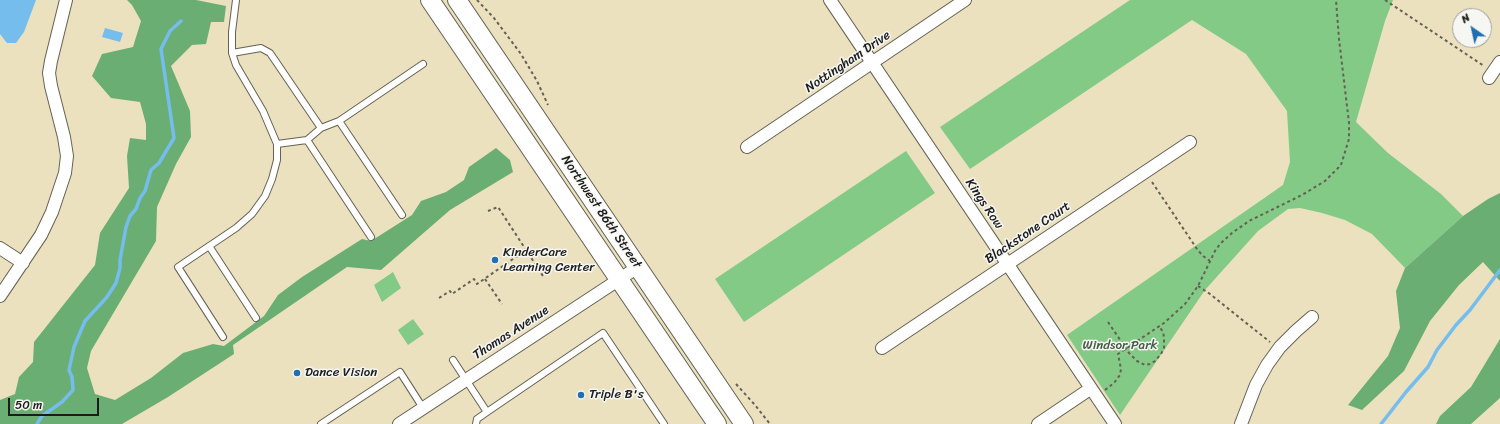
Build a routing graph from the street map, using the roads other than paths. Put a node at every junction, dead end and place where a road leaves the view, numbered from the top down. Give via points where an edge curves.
1 (66, 0) edge
2 (236, 0) edge
3 (430, 0) edge
4 (457, 0) edge
5 (830, 0) edge
6 (966, 0) edge
7 (232, 53) junction
8 (1500, 62) edge
9 (872, 63) junction
10 (423, 64) dead end
11 (1491, 75) road end
12 (339, 121) junction
13 (321, 128) junction
14 (306, 140) junction
15 (1190, 142) dead end
16 (277, 144) junction
17 (747, 147) dead end
18 (402, 215) dead end
19 (371, 237) dead end
20 (209, 246) junction
21 (0, 248) edge
22 (23, 263) junction
23 (1007, 264) junction
24 (638, 267) junction
25 (620, 279) junction
26 (0, 296) edge
27 (1312, 317) dead end
28 (256, 318) dead end
29 (224, 337) dead end
30 (882, 348) dead end
31 (453, 360) dead end
32 (466, 379) junction
33 (1093, 392) junction
34 (423, 408) junction
35 (487, 412) junction
36 (321, 424) edge
37 (399, 424) edge
38 (476, 424) edge
39 (664, 424) edge
40 (717, 424) edge
41 (744, 424) edge
42 (1038, 424) edge
43 (1115, 424) edge
44 (1241, 424) edge

1 - 22 street via 49,73 64,137 67,156 65,173 41,235
2 - 7 lane
3 - 25 main road, Northwest 86th Street
4 - 24 main road, Northwest 86th Street
5 - 9 street, Kings Row
6 - 9 street, Nottingham Drive
7 - 13 lane via 261,48 270,53
7 - 16 lane via 236,65 263,111
8 - 11 street
9 - 17 street, Nottingham Drive
9 - 23 street, Kings Row
10 - 12 lane
12 - 13 lane
12 - 18 lane
13 - 14 lane
14 - 16 lane
14 - 19 lane
15 - 23 street, Blackstone Court
16 - 20 lane via 272,179 265,196 252,214
20 - 28 lane
20 - 29 lane via 178,267
21 - 22 street
22 - 26 street
23 - 30 street, Blackstone Court
23 - 33 street, Kings Row
24 - 25 street, Thomas Avenue
24 - 41 main road, Northwest 86th Street
25 - 32 street, Thomas Avenue
25 - 40 main road, Northwest 86th Street
27 - 44 street via 1279,349 1267,365 1256,385
31 - 32 lane
32 - 34 street, Thomas Avenue
32 - 35 lane
33 - 42 street
33 - 43 street, Kings Row
34 - 36 lane via 400,372
34 - 37 street, Thomas Avenue
35 - 38 lane via 477,419
35 - 39 lane via 603,333

